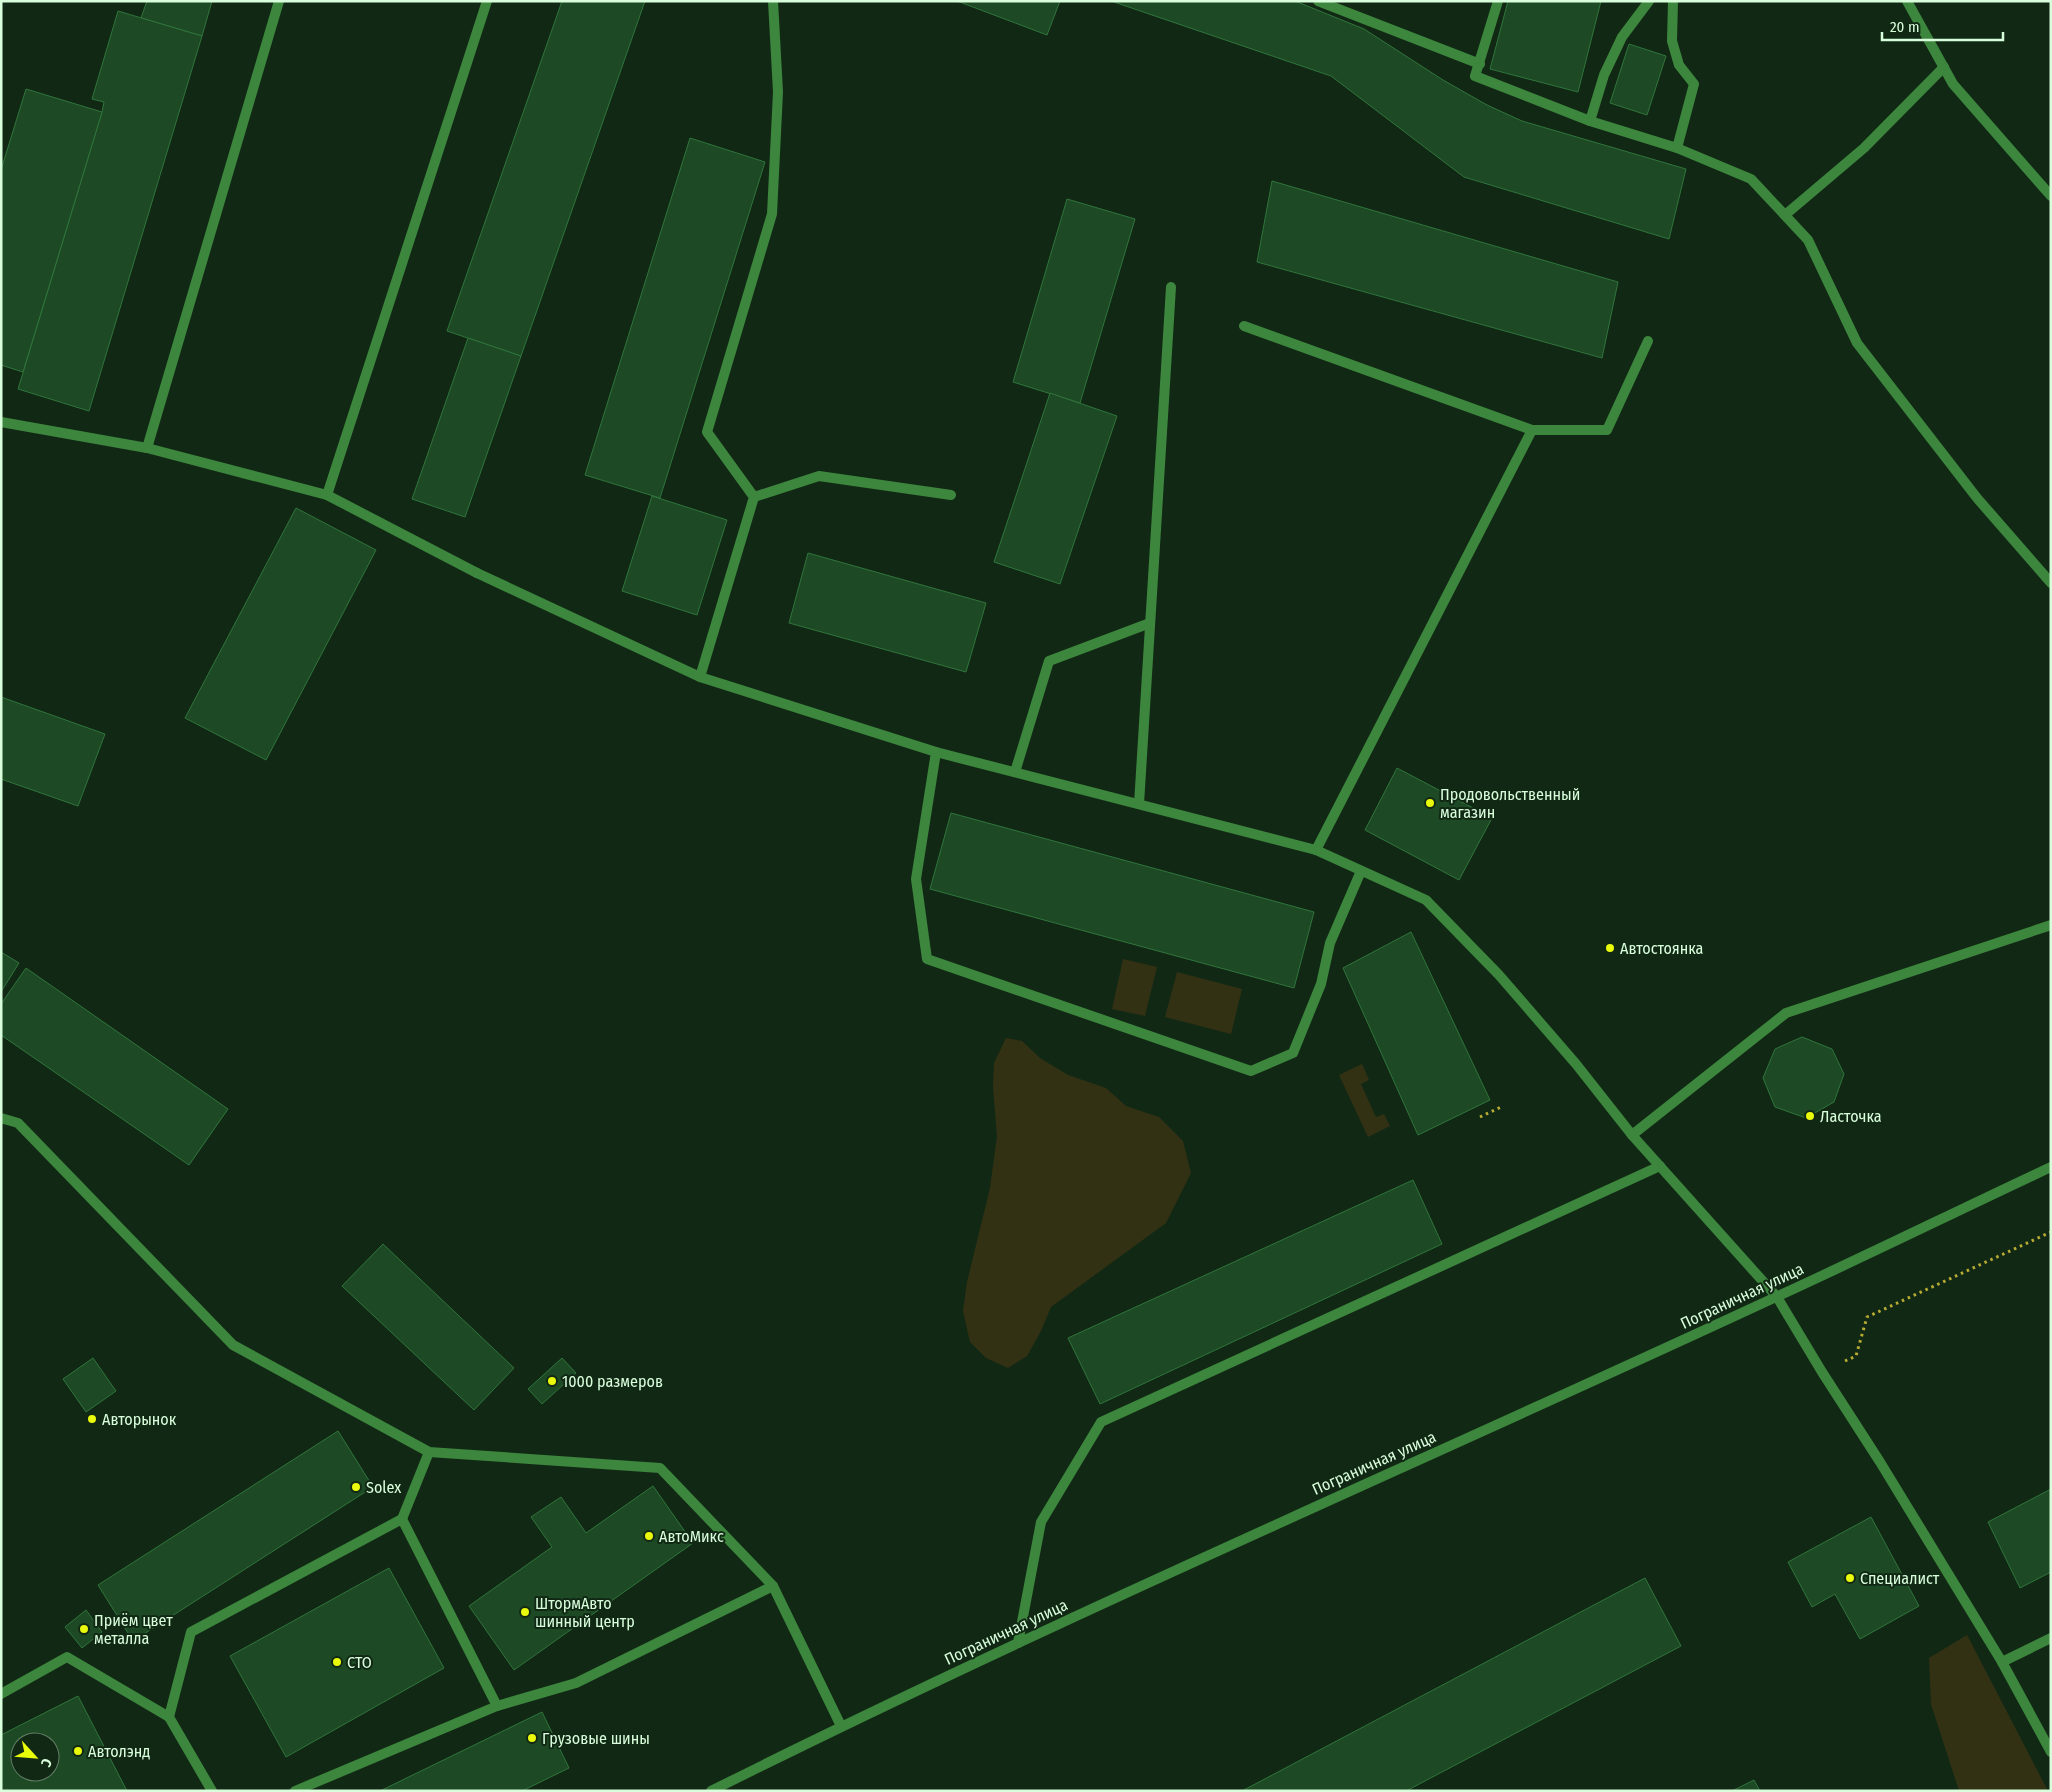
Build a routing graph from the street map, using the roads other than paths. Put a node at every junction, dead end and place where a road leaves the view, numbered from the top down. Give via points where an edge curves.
1 (279, 1) edge
2 (487, 1) edge
3 (773, 1) edge
4 (1318, 1) edge
5 (1498, 1) edge
6 (1649, 1) edge
7 (1674, 1) edge
8 (1908, 1) edge
9 (1480, 64) junction
10 (1944, 67) junction
11 (1590, 121) junction
12 (1677, 148) junction
13 (2051, 196) edge
14 (1784, 215) junction
15 (1171, 287) dead end
16 (1244, 326) dead end
17 (1648, 341) dead end
18 (1, 422) edge
19 (1532, 430) junction
20 (146, 448) junction
21 (950, 494) dead end
22 (327, 495) junction
23 (754, 497) junction
24 (2051, 583) edge
25 (1150, 623) junction
26 (700, 677) junction
27 (936, 752) junction
28 (1014, 772) junction
29 (1139, 804) junction
30 (1316, 850) junction
31 (1361, 871) junction
32 (2051, 925) edge
33 (1, 1118) edge
34 (1632, 1135) junction
35 (1660, 1166) junction
36 (2051, 1167) edge
37 (1776, 1297) junction
38 (429, 1452) junction
39 (402, 1520) junction
40 (774, 1586) junction
41 (2051, 1638) edge
42 (1018, 1643) junction
43 (2002, 1662) junction
44 (1, 1694) edge
45 (497, 1706) junction
46 (169, 1717) junction
47 (841, 1726) junction
48 (2051, 1752) edge
49 (212, 1791) edge
50 (296, 1791) edge
51 (711, 1791) edge

1 - 20 street
2 - 22 street
3 - 23 street via 778,92 772,214 707,432
4 - 9 street
5 - 9 street
6 - 11 street via 1622,37 1604,75
7 - 12 street via 1672,41 1679,65 1694,84
8 - 10 street
9 - 11 street via 1475,76
10 - 13 street via 1953,84
10 - 14 street via 1864,148
11 - 12 street
12 - 14 street via 1752,179
14 - 24 street via 1808,240 1857,343 1977,498
15 - 25 street
16 - 19 street
17 - 19 street via 1607,430
18 - 20 street
19 - 30 street
20 - 22 street
21 - 23 street via 819,476
22 - 26 street via 478,573
23 - 26 street
25 - 28 street via 1049,661
25 - 29 street
26 - 27 street
27 - 28 street
27 - 31 street via 916,879 927,959 1251,1071 1293,1053 1321,984 1330,944
28 - 29 street
29 - 30 street
30 - 31 street
31 - 34 street via 1426,900 1505,982
32 - 34 street via 1786,1013
33 - 38 street via 18,1123 234,1344
34 - 35 street
35 - 37 street
35 - 42 street via 1101,1422 1041,1522
36 - 37 street, Пограничная улица
37 - 42 street, Пограничная улица
37 - 43 street
38 - 39 street
38 - 40 street via 660,1468
39 - 45 street
39 - 46 street via 190,1632
40 - 45 street via 576,1683
40 - 47 street
41 - 43 street
42 - 47 street, Пограничная улица
43 - 48 street
44 - 46 street via 67,1657
45 - 50 street
46 - 49 street
47 - 51 street, Пограничная улица

